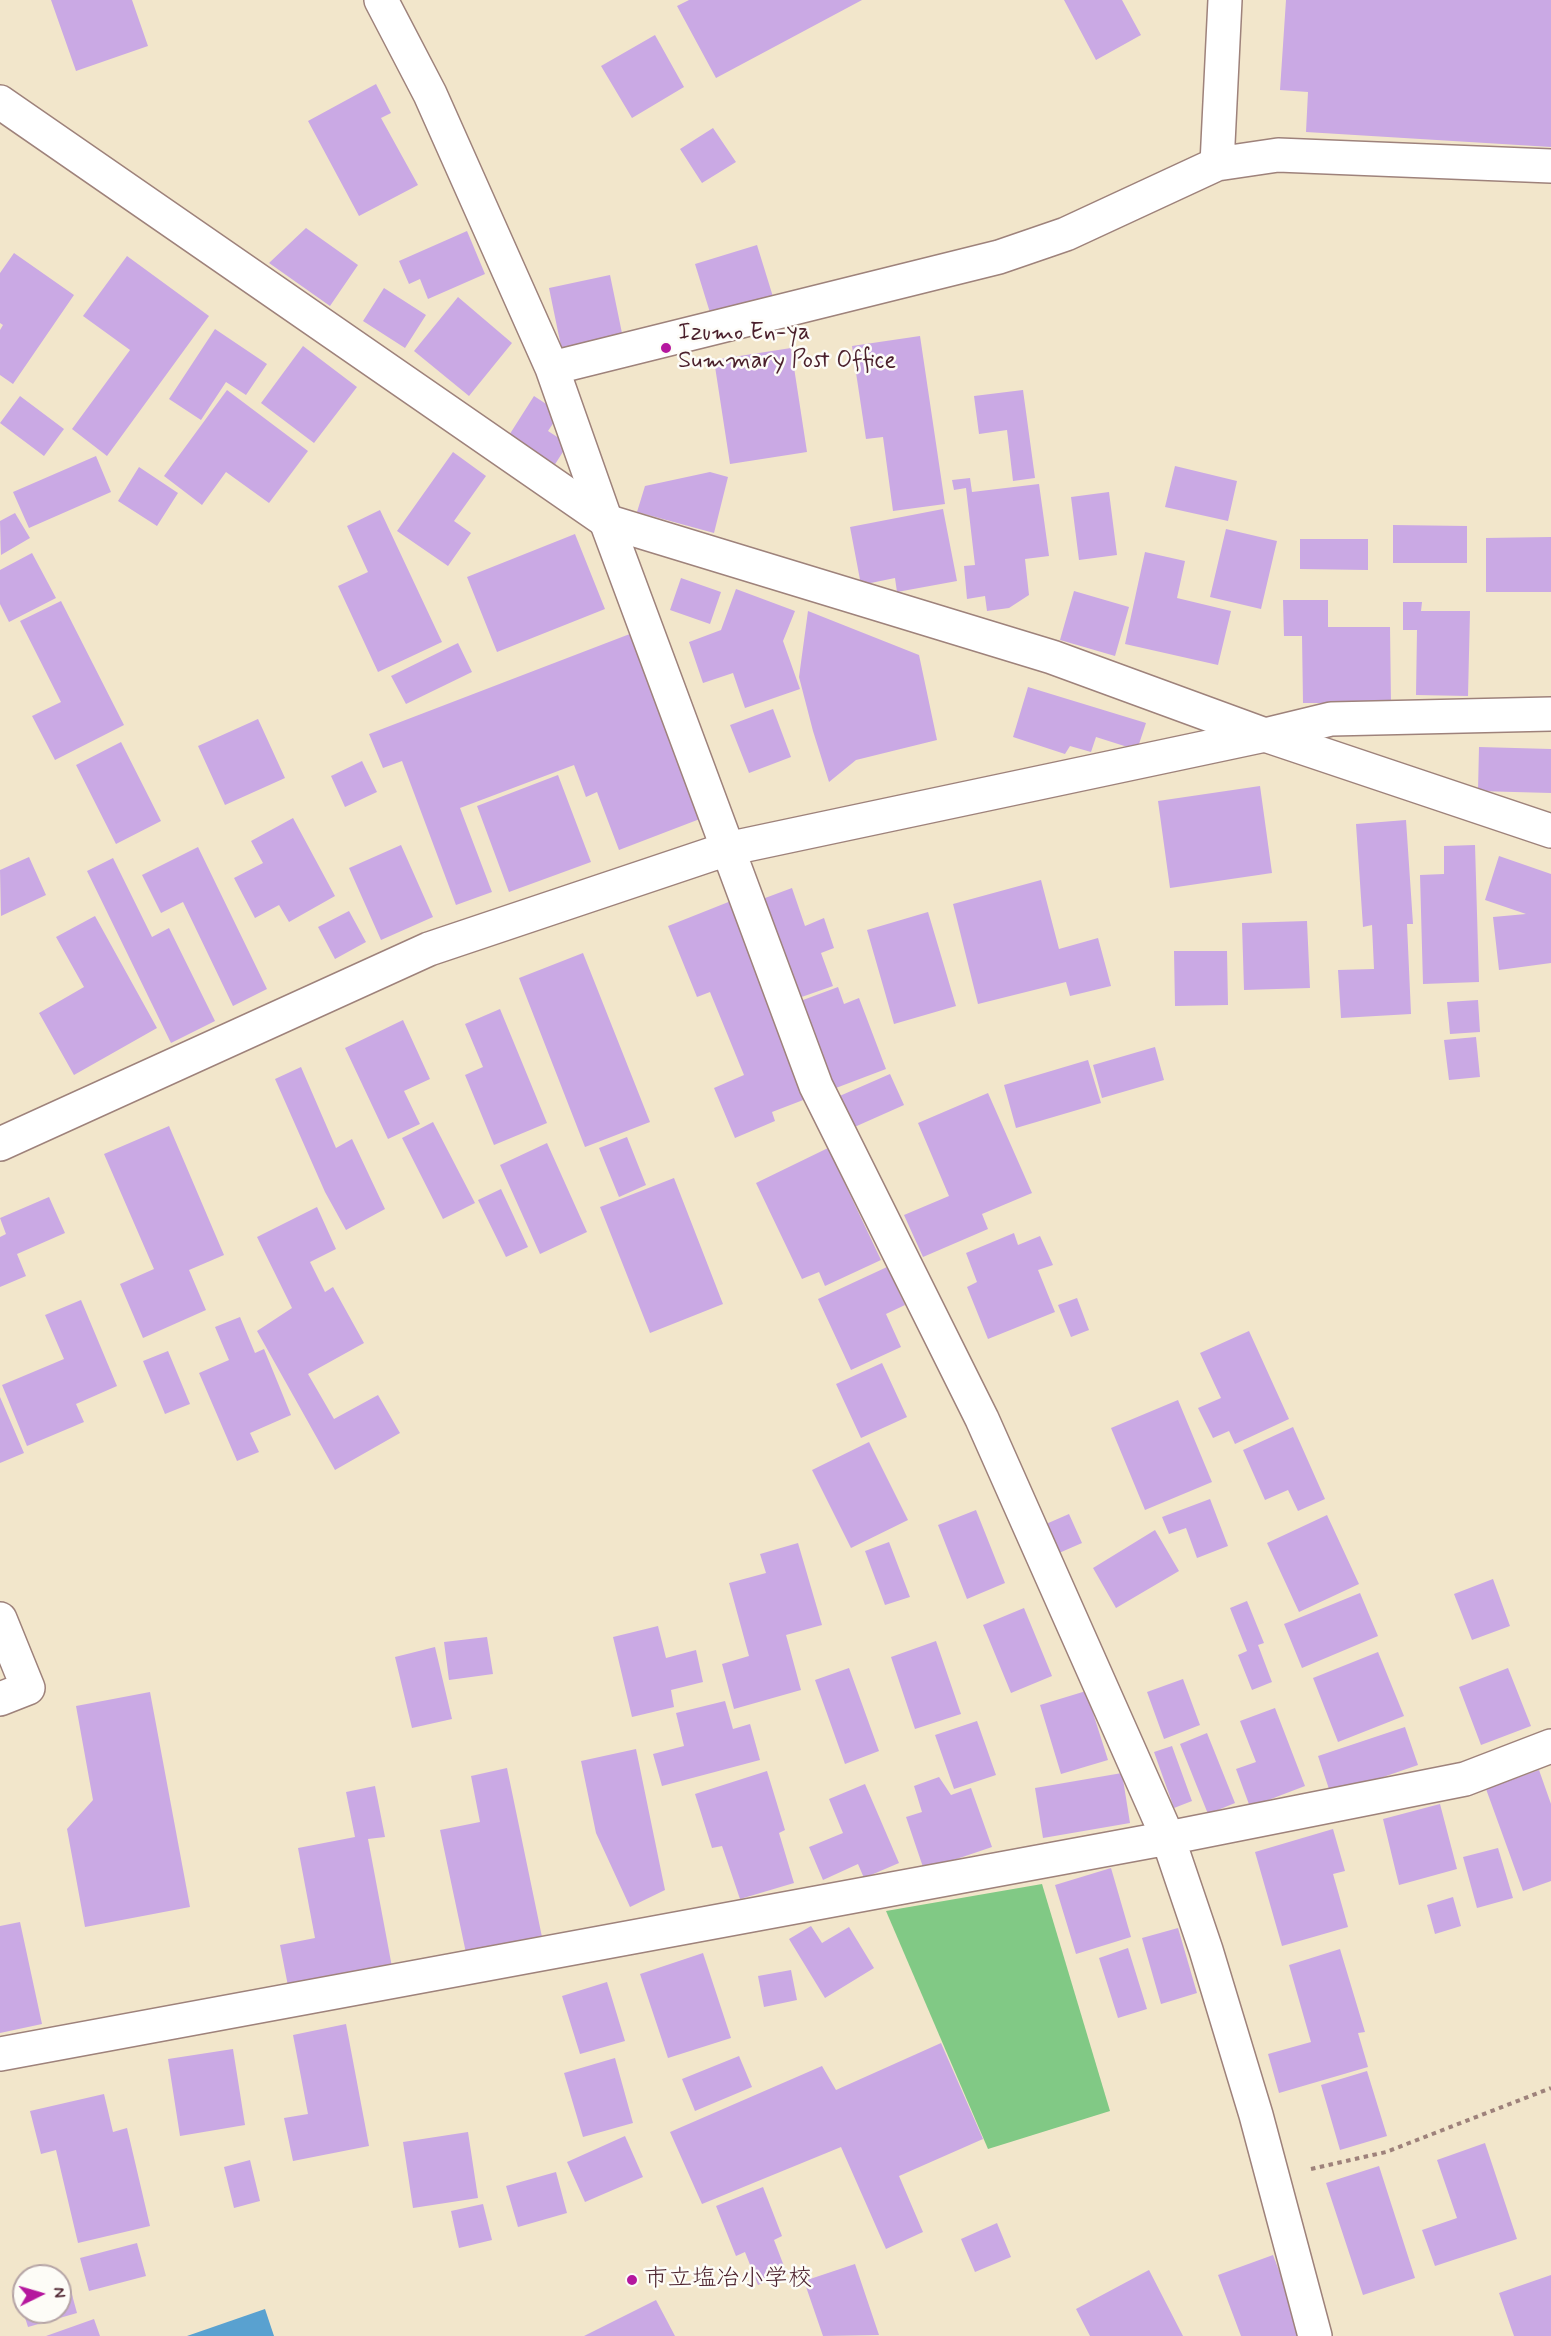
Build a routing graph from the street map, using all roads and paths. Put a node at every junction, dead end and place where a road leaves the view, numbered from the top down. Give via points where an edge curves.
1 (381, 0) edge
2 (1226, 0) edge
3 (1, 106) edge
4 (1217, 164) junction
5 (1551, 166) edge
6 (552, 368) junction
7 (606, 521) junction
8 (1551, 714) edge
9 (1265, 735) junction
10 (1551, 831) edge
11 (727, 849) junction
12 (0, 1144) edge
13 (0, 1619) edge
14 (0, 1699) edge
15 (1551, 1746) edge
16 (1168, 1838) junction
17 (0, 2054) edge
18 (1551, 2088) edge
19 (1273, 2177) junction
20 (1315, 2336) edge

1 - 6 street via 430,94
2 - 4 street
3 - 7 street
4 - 5 street via 1278,155
4 - 6 street via 1066,234 999,257
6 - 7 street
7 - 9 street via 1052,657
7 - 11 street
8 - 9 street via 1331,719
9 - 10 street
9 - 11 street
11 - 12 street via 429,949
11 - 16 street via 816,1086 982,1419
13 - 14 street via 28,1688
15 - 16 street via 1465,1779
16 - 17 street
16 - 19 street via 1206,1950
18 - 19 path via 1386,2152
19 - 20 street

